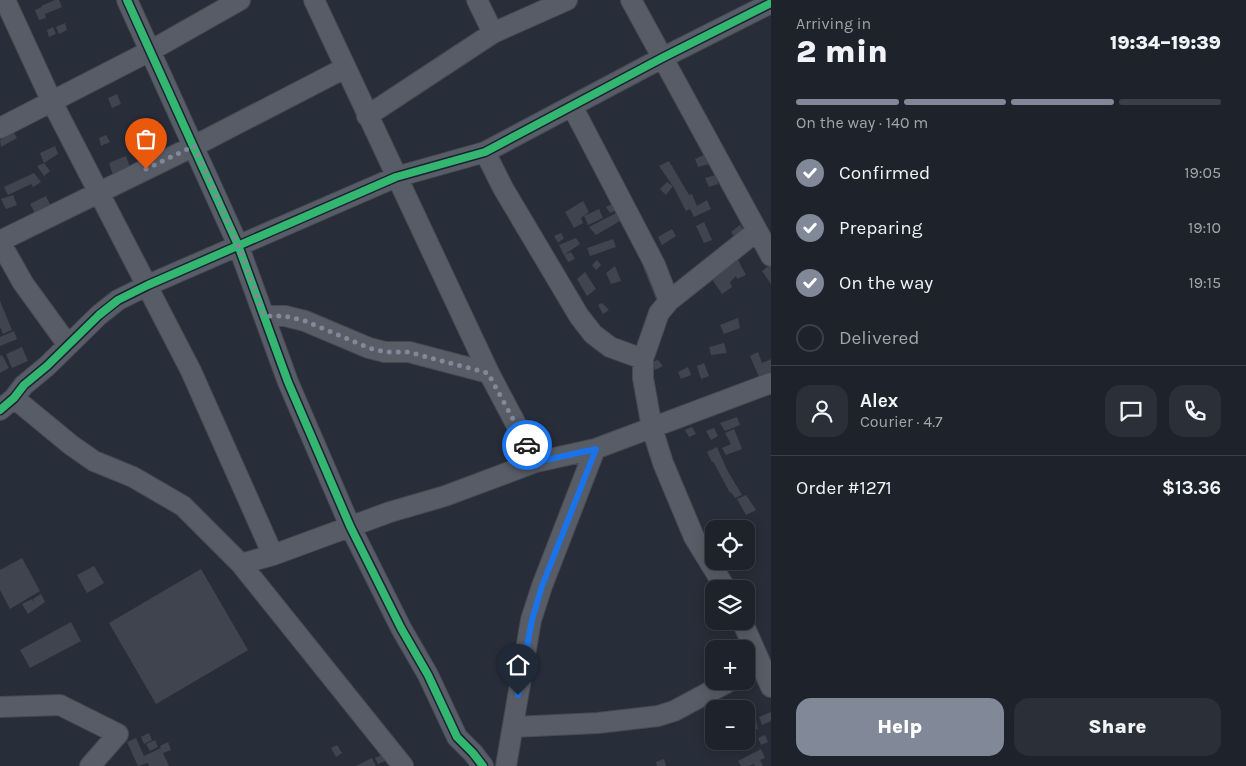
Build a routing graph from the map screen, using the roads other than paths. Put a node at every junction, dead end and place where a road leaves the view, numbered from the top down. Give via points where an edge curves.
1 (127, 0) edge
2 (240, 0) edge
3 (477, 0) edge
4 (567, 0) edge
5 (631, 0) edge
6 (320, 2) edge
7 (8, 3) edge
8 (771, 4) edge
9 (493, 33) junction
10 (150, 50) junction
11 (662, 58) junction
12 (345, 68) junction
13 (52, 102) junction
14 (572, 106) junction
15 (367, 116) junction
16 (0, 128) edge
17 (194, 146) junction
18 (484, 152) junction
19 (396, 177) junction
20 (98, 192) junction
21 (757, 230) junction
22 (0, 242) edge
23 (238, 245) junction
24 (771, 256) edge
25 (148, 285) junction
26 (668, 301) junction
27 (264, 316) junction
28 (68, 345) junction
29 (642, 360) junction
30 (488, 373) junction
31 (771, 383) edge
32 (7, 404) edge
33 (652, 428) junction
34 (596, 449) junction
35 (536, 462) junction
36 (350, 526) junction
37 (273, 555) junction
38 (242, 564) junction
39 (720, 580) edge
40 (746, 630) edge
41 (759, 661) edge
42 (771, 687) edge
43 (713, 690) edge
44 (0, 708) edge
45 (512, 728) junction
46 (90, 766) edge
47 (402, 766) edge
48 (483, 766) edge
49 (506, 766) edge

1 - 10 street
2 - 10 street
3 - 9 street
4 - 9 street
5 - 11 street
6 - 12 street
7 - 13 street
8 - 11 street
9 - 15 street
10 - 13 street
10 - 17 street
11 - 14 street
11 - 21 street
12 - 15 street
12 - 17 street
13 - 16 street
13 - 20 street
14 - 18 street
14 - 26 street via 655,266
15 - 19 street
17 - 20 street
17 - 23 street
18 - 19 street
18 - 29 street via 592,334 610,348
19 - 23 street
19 - 30 street
20 - 22 street
20 - 25 street
21 - 24 street
21 - 26 street
22 - 28 street via 23,283
23 - 25 street
23 - 27 street
25 - 28 street via 99,314
25 - 37 street via 191,371
26 - 29 street via 659,313
27 - 30 street via 285,316 305,321 369,348 408,352
27 - 36 street via 288,382
28 - 32 street
29 - 33 street
30 - 35 street
31 - 33 street
32 - 38 street via 94,461 183,506
33 - 34 street
33 - 39 street via 694,537
34 - 35 street
34 - 45 street via 542,586 532,620
35 - 36 street via 445,496
36 - 37 street
36 - 48 street via 457,737
37 - 38 street
38 - 47 street
40 - 41 street
41 - 42 street
43 - 45 street via 658,716
44 - 46 street via 60,705 118,734
45 - 49 street

